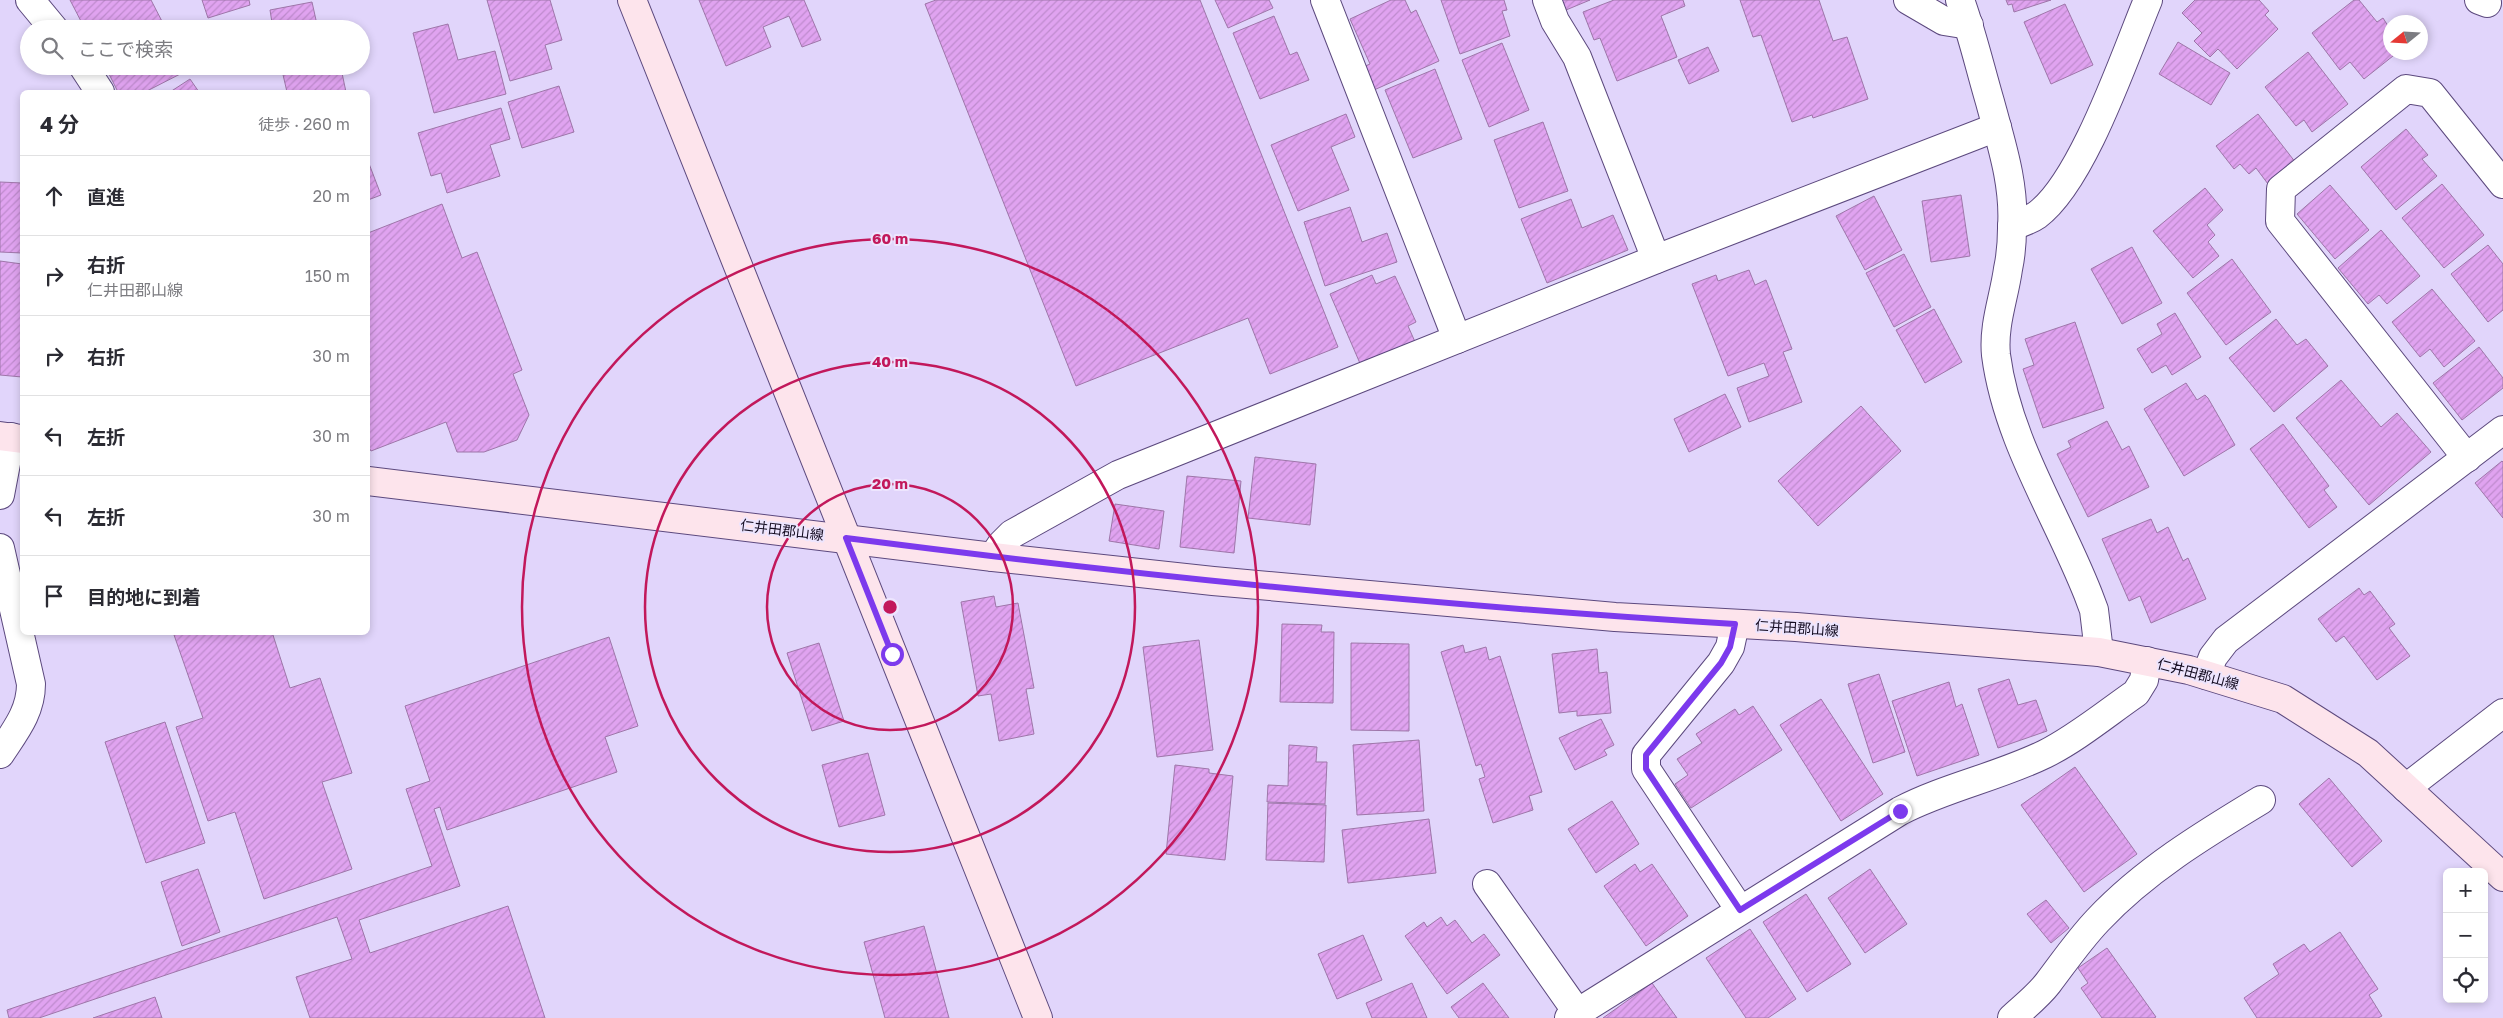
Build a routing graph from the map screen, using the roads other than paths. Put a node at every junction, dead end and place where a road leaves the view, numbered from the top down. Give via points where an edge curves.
1 (30, 0) edge
2 (632, 0) edge
3 (1325, 0) edge
4 (1547, 0) edge
5 (1908, 0) edge
6 (1960, 0) edge
7 (2138, 6) edge
8 (47, 20) edge
9 (1969, 25) junction
10 (89, 75) edge
11 (99, 90) edge
12 (1997, 127) junction
13 (2503, 184) edge
14 (2012, 226) junction
15 (1656, 259) junction
16 (1457, 339) junction
17 (2503, 430) edge
18 (11, 437) edge
19 (2467, 458) junction
20 (370, 481) edge
21 (0, 495) edge
22 (846, 538) junction
23 (0, 548) edge
24 (993, 557) junction
25 (1735, 624) junction
26 (2099, 652) junction
27 (2148, 661) junction
28 (2206, 675) junction
29 (2503, 713) edge
30 (0, 754) edge
31 (2406, 788) junction
32 (2261, 800) dead end
33 (2503, 877) edge
34 (1487, 884) dead end
35 (1740, 910) junction
36 (1573, 1015) edge
37 (1038, 1018) edge
38 (2012, 1018) edge

1 - 8 street
2 - 22 main road
3 - 16 street
4 - 15 street via 1555,21 1577,57
5 - 9 street via 1944,21
6 - 9 street
7 - 14 street via 2101,114 2060,191 2037,214
9 - 12 street
10 - 11 street
12 - 14 street via 2008,170
12 - 15 street
13 - 19 street via 2430,93 2406,89 2281,189 2280,221
14 - 26 street via 2008,269 1996,328 1996,354 2008,409 2094,610
15 - 16 street
16 - 24 street via 1118,475 1012,534
17 - 19 street
18 - 21 street
19 - 28 street via 2226,640 2213,657
20 - 22 main road, 仁井田郡山線
22 - 24 main road, 仁井田郡山線
22 - 37 main road
23 - 30 street via 31,684 27,712
24 - 25 main road, 仁井田郡山線 via 1213,581 1615,617
25 - 26 main road, 仁井田郡山線
25 - 35 street via 1730,647 1721,663 1646,755 1646,769
26 - 27 main road, 仁井田郡山線
27 - 28 main road, 仁井田郡山線
27 - 35 street via 2144,680 2136,693 2055,748 2032,760 1924,798
28 - 31 main road, 仁井田郡山線 via 2283,698 2368,753
29 - 31 street
31 - 33 main road, 仁井田郡山線
32 - 38 street via 2151,872 2099,919 2070,951 2047,985
34 - 36 street
35 - 36 street

